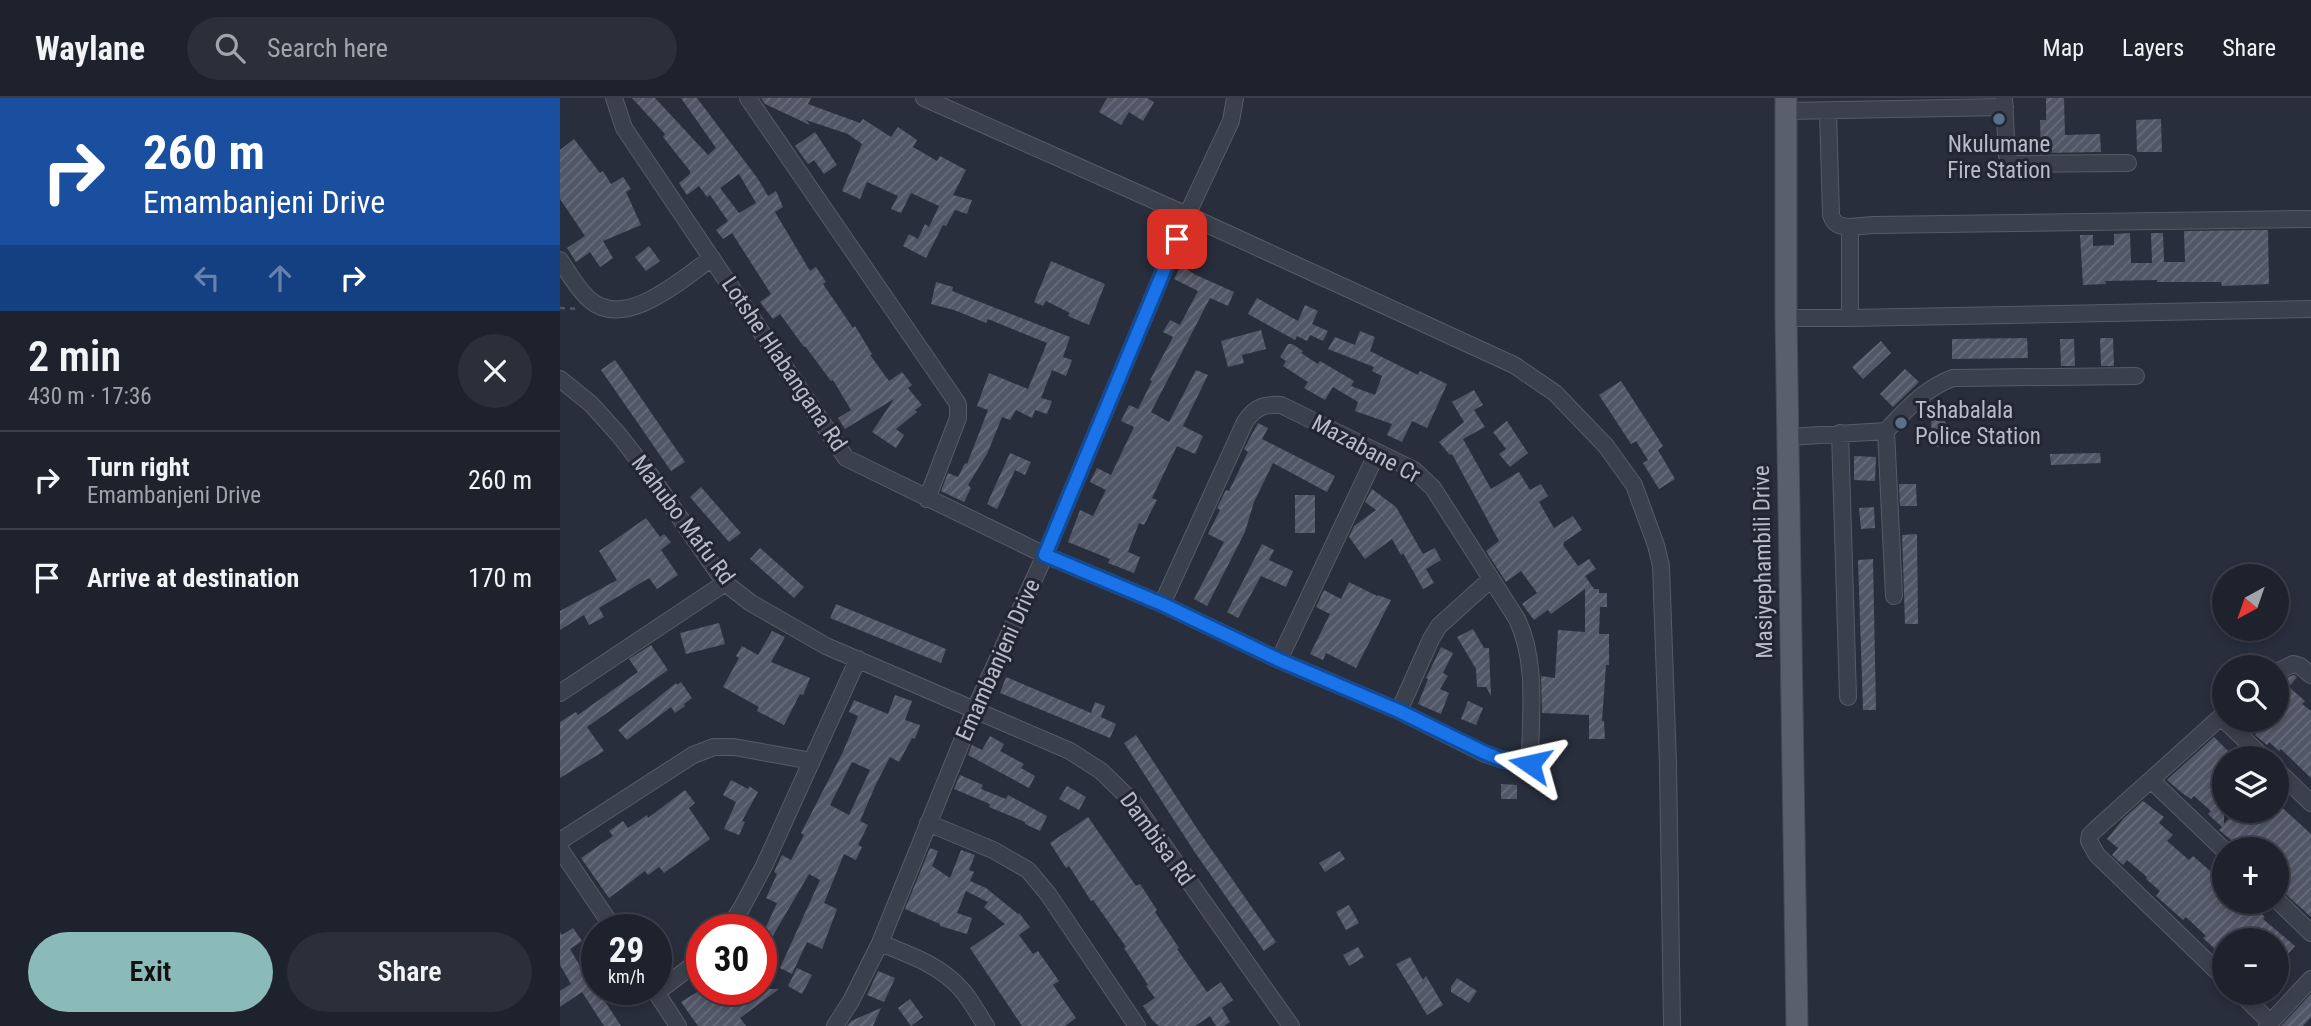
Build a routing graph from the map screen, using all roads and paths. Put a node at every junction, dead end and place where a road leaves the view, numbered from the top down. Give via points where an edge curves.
1 (614, 98) edge
2 (748, 98) edge
3 (924, 98) edge
4 (1236, 98) edge
5 (2004, 103) edge
6 (1786, 104) edge
7 (1828, 112) junction
8 (2128, 163) dead end
9 (1187, 215) junction
10 (2311, 219) edge
11 (1850, 227) junction
12 (712, 258) junction
13 (560, 260) edge
14 (2311, 309) edge
15 (1786, 318) junction
16 (1850, 318) junction
17 (2136, 376) dead end
18 (560, 379) edge
19 (1886, 431) junction
20 (1840, 433) junction
21 (1788, 437) junction
22 (1377, 453) junction
23 (927, 499) junction
24 (1045, 555) junction
25 (1491, 579) junction
26 (724, 583) junction
27 (1894, 596) dead end
28 (1162, 604) junction
29 (858, 659) junction
30 (1279, 660) junction
31 (2289, 665) edge
32 (2311, 675) edge
33 (560, 693) edge
34 (1848, 697) dead end
35 (975, 709) junction
36 (1399, 711) junction
37 (2212, 724) edge
38 (2239, 732) edge
39 (2252, 746) edge
40 (813, 761) junction
41 (1530, 764) joint
42 (2151, 780) junction
43 (2289, 782) edge
44 (2311, 803) edge
45 (928, 823) junction
46 (2212, 838) edge
47 (560, 841) edge
48 (560, 849) edge
49 (2289, 912) edge
50 (604, 914) edge
51 (738, 914) edge
52 (2311, 933) edge
53 (880, 943) junction
54 (2212, 966) edge
55 (2311, 979) edge
56 (664, 1005) edge
57 (2251, 1005) edge
58 (2268, 1024) edge
59 (678, 1026) edge
60 (835, 1026) edge
61 (986, 1026) edge
62 (1137, 1026) edge
63 (1291, 1026) edge
64 (1672, 1026) edge
65 (1797, 1026) edge

1 - 12 street, Lotshe Hlabangana Rd via 624,128
2 - 23 street via 958,404 958,418
3 - 9 street
4 - 9 street, Emambanjeni Drive via 1231,121
5 - 7 street
5 - 8 street via 2007,155 2013,163
6 - 7 street
6 - 15 main road, Masiyephambili Drive
7 - 11 street via 1831,215 1838,226
9 - 24 street, Emambanjeni Drive
9 - 64 street via 1514,365 1555,393 1606,446 1634,485 1661,566
10 - 11 street
11 - 16 street
12 - 13 street via 630,309 591,301
12 - 23 street, Lotshe Hlabangana Rd via 840,452
14 - 16 street
15 - 16 street
15 - 21 main road, Masiyephambili Drive
17 - 19 street via 1953,378 1920,396
18 - 26 street, Mahubo Mafu Rd via 619,435
19 - 20 street
19 - 27 street
20 - 21 street
20 - 34 street
21 - 65 main road, Masiyephambili Drive
22 - 25 street, Mazabane Cr via 1414,470 1433,488
22 - 28 street, Mazabane Cr via 1281,405 1260,406 1245,422
22 - 30 street
23 - 24 street, Lotshe Hlabangana Rd
24 - 28 street, Lotshe Hlabangana Rd
24 - 35 street, Emambanjeni Drive
25 - 36 street via 1439,626
25 - 41 street, Mazabane Cr via 1526,637
26 - 29 street, Mahubo Mafu Rd via 774,617
26 - 33 street
28 - 30 street, Lotshe Hlabangana Rd
29 - 35 street, Mahubo Mafu Rd
29 - 40 street
30 - 36 street, Lotshe Hlabangana Rd
31 - 32 street
35 - 45 street, Emambanjeni Drive
35 - 63 street, Dambisa Rd via 1070,751 1114,782 1133,802
36 - 41 street, Lotshe Hlabangana Rd via 1500,759
37 - 42 street
38 - 39 street
40 - 47 street via 714,747 693,755
40 - 51 street
42 - 46 street
42 - 54 street via 2088,841
43 - 44 street
45 - 53 street, Emambanjeni Drive
45 - 62 street via 1028,870
48 - 50 street
49 - 52 street
53 - 60 street, Emambanjeni Drive
53 - 61 street via 951,979
55 - 58 street
56 - 59 street
57 - 58 street

